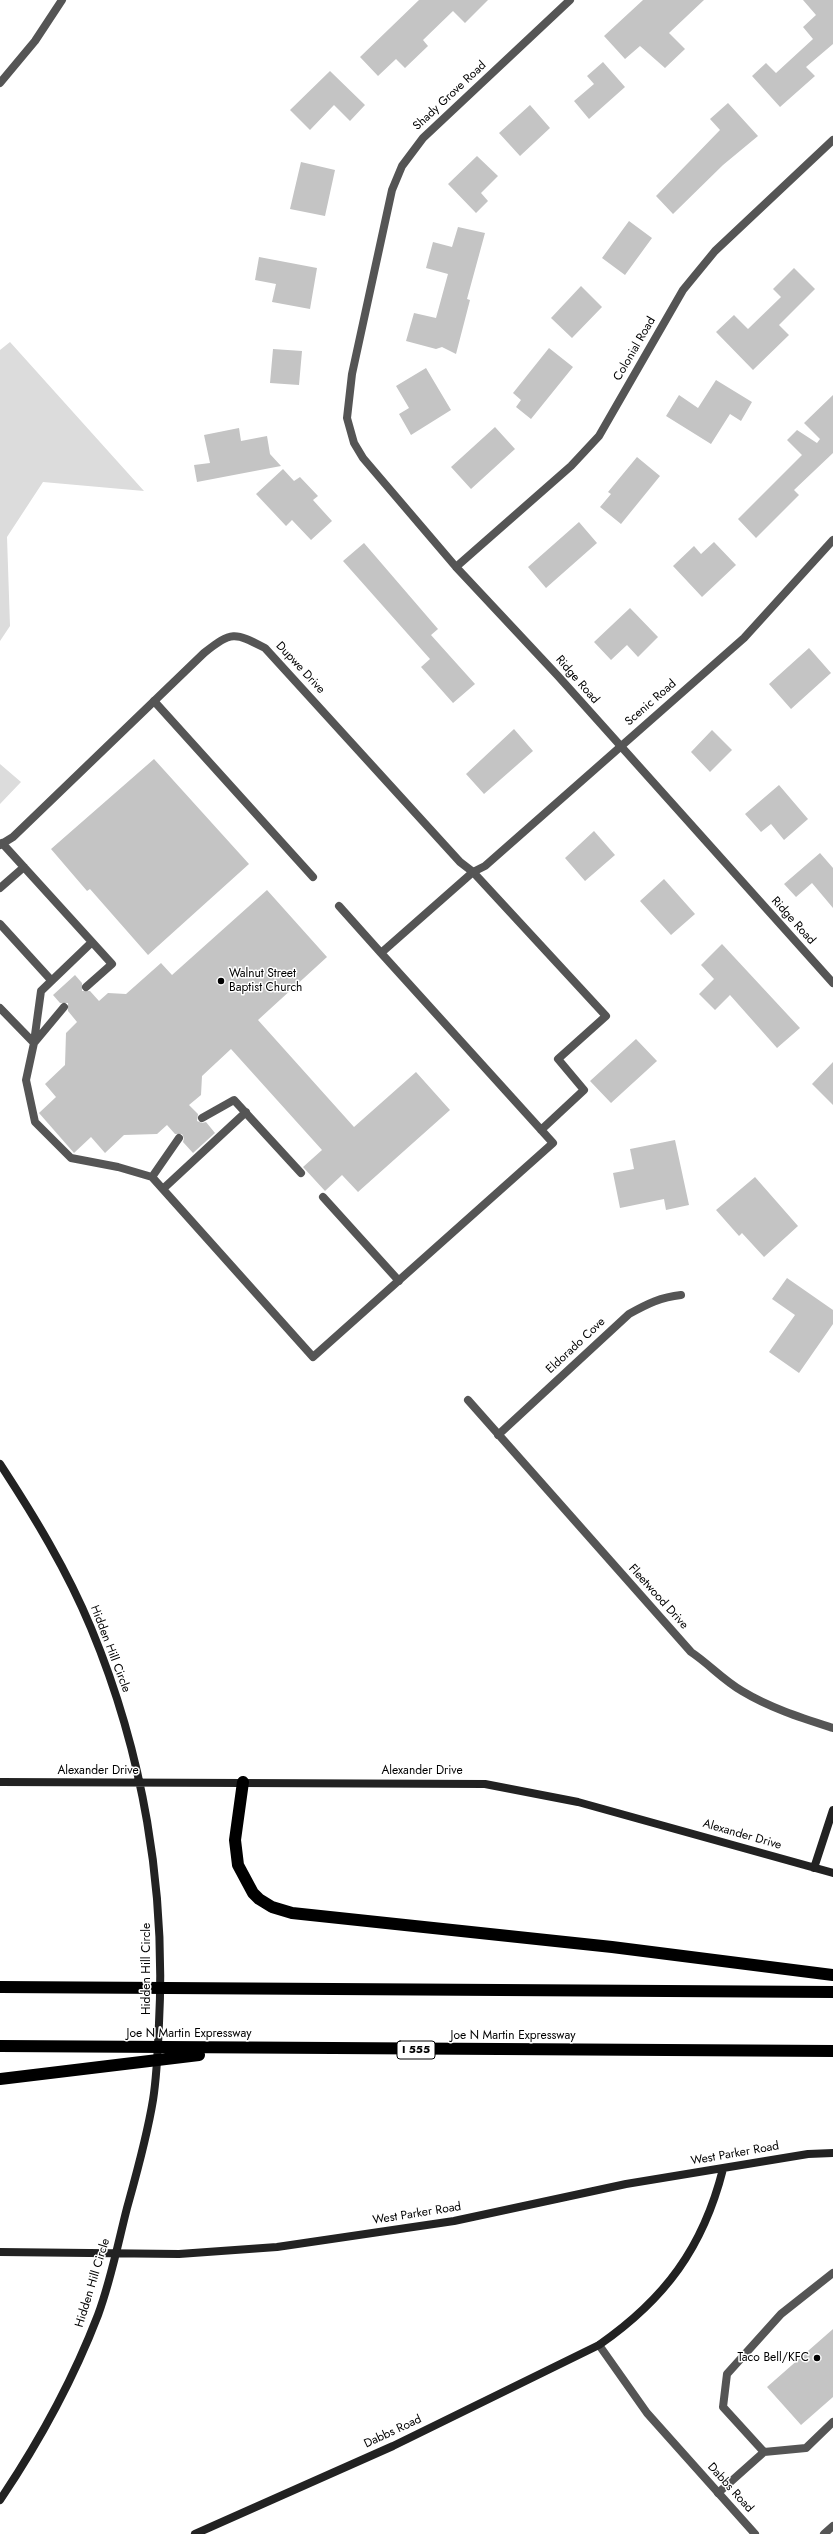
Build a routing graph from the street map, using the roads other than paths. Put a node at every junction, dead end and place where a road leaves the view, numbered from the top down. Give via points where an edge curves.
1 (62, 0) edge
2 (570, 0) edge
3 (0, 83) edge
4 (833, 140) edge
5 (352, 374) joint
6 (833, 540) edge
7 (456, 567) junction
8 (154, 701) junction
9 (621, 746) junction
10 (1, 844) edge
11 (24, 867) junction
12 (474, 872) junction
13 (313, 877) dead end
14 (0, 888) edge
15 (339, 906) dead end
16 (0, 924) edge
17 (92, 942) junction
18 (381, 953) junction
19 (51, 980) junction
20 (833, 983) edge
21 (86, 987) dead end
22 (64, 1007) dead end
23 (0, 1008) edge
24 (34, 1043) junction
25 (246, 1112) junction
26 (202, 1118) dead end
27 (542, 1130) junction
28 (179, 1138) dead end
29 (301, 1173) dead end
30 (152, 1177) junction
31 (164, 1188) junction
32 (323, 1197) dead end
33 (399, 1280) junction
34 (681, 1295) dead end
35 (468, 1400) dead end
36 (498, 1435) junction
37 (0, 1464) edge
38 (833, 1728) edge
39 (0, 1782) edge
40 (243, 1782) junction
41 (833, 1810) edge
42 (814, 1868) junction
43 (833, 1873) edge
44 (833, 1975) edge
45 (0, 1987) edge
46 (833, 1992) edge
47 (0, 2046) edge
48 (250, 2049) junction
49 (833, 2051) edge
50 (0, 2079) edge
51 (833, 2153) edge
52 (723, 2169) junction
53 (0, 2252) edge
54 (833, 2273) edge
55 (599, 2345) junction
56 (833, 2422) edge
57 (764, 2452) junction
58 (718, 2493) junction
59 (0, 2500) edge
60 (833, 2526) edge
61 (195, 2534) edge
62 (755, 2534) edge
63 (824, 2534) edge

1 - 3 street via 35,41
2 - 5 street, Shady Grove Road via 423,138 402,166 392,190
4 - 7 street, Colonial Road via 715,251 695,274 683,290 599,436 571,466
5 - 7 street, Ridge Road via 347,418 357,448
6 - 9 street, Scenic Road via 744,638
7 - 9 street, Ridge Road
8 - 10 street, Dupwe Drive via 13,837
8 - 12 street, Dupwe Drive via 204,652 228,636 242,636 265,648 460,862
8 - 13 street
9 - 12 street, Scenic Road via 485,866
9 - 20 street, Ridge Road
10 - 11 street
11 - 14 street
11 - 17 street
12 - 18 street, Scenic Road
12 - 27 street, Dupwe Drive via 606,1016 558,1059 584,1090
15 - 18 street
16 - 19 street
17 - 19 street
17 - 21 street via 112,964
18 - 27 street
19 - 24 street via 41,991
22 - 24 street
23 - 24 street
24 - 30 street via 26,1080 35,1122 70,1158 118,1167
25 - 26 street via 234,1100
25 - 29 street
25 - 31 street
27 - 33 street via 553,1143
28 - 30 street
30 - 31 street
31 - 33 street via 313,1357
32 - 33 street
34 - 36 street, Eldorado Cove via 665,1296 629,1314
35 - 36 street, Fleetwood Drive
36 - 38 street, Fleetwood Drive via 691,1652 720,1677 743,1692 777,1710
37 - 59 street, Hidden Hill Circle via 66,1574 92,1630 122,1713 145,1806 160,1921 161,1988 153,2098 146,2136 98,2314 54,2412
39 - 40 street, Alexander Drive
40 - 42 street, Alexander Drive via 485,1784 578,1802
40 - 44 highway via 235,1840 236,1857 253,1893 272,1907 292,1913 604,1946
41 - 42 street
42 - 43 street, Alexander Drive
45 - 46 highway
47 - 48 highway, Joe N Martin Expressway / I 555
48 - 49 highway, Joe N Martin Expressway / I 555
48 - 50 highway
51 - 52 street, West Parker Road via 808,2154
52 - 53 street, West Parker Road via 626,2184 454,2221 278,2247 179,2254
52 - 55 street, Dabbs Road via 708,2219 676,2273 651,2302 623,2328
54 - 57 street via 781,2314 727,2374 723,2407
55 - 58 street, Dabbs Road via 647,2413
55 - 61 street, Dabbs Road via 393,2446
56 - 57 street via 806,2448
57 - 58 street
58 - 62 street, Dabbs Road
60 - 63 street

